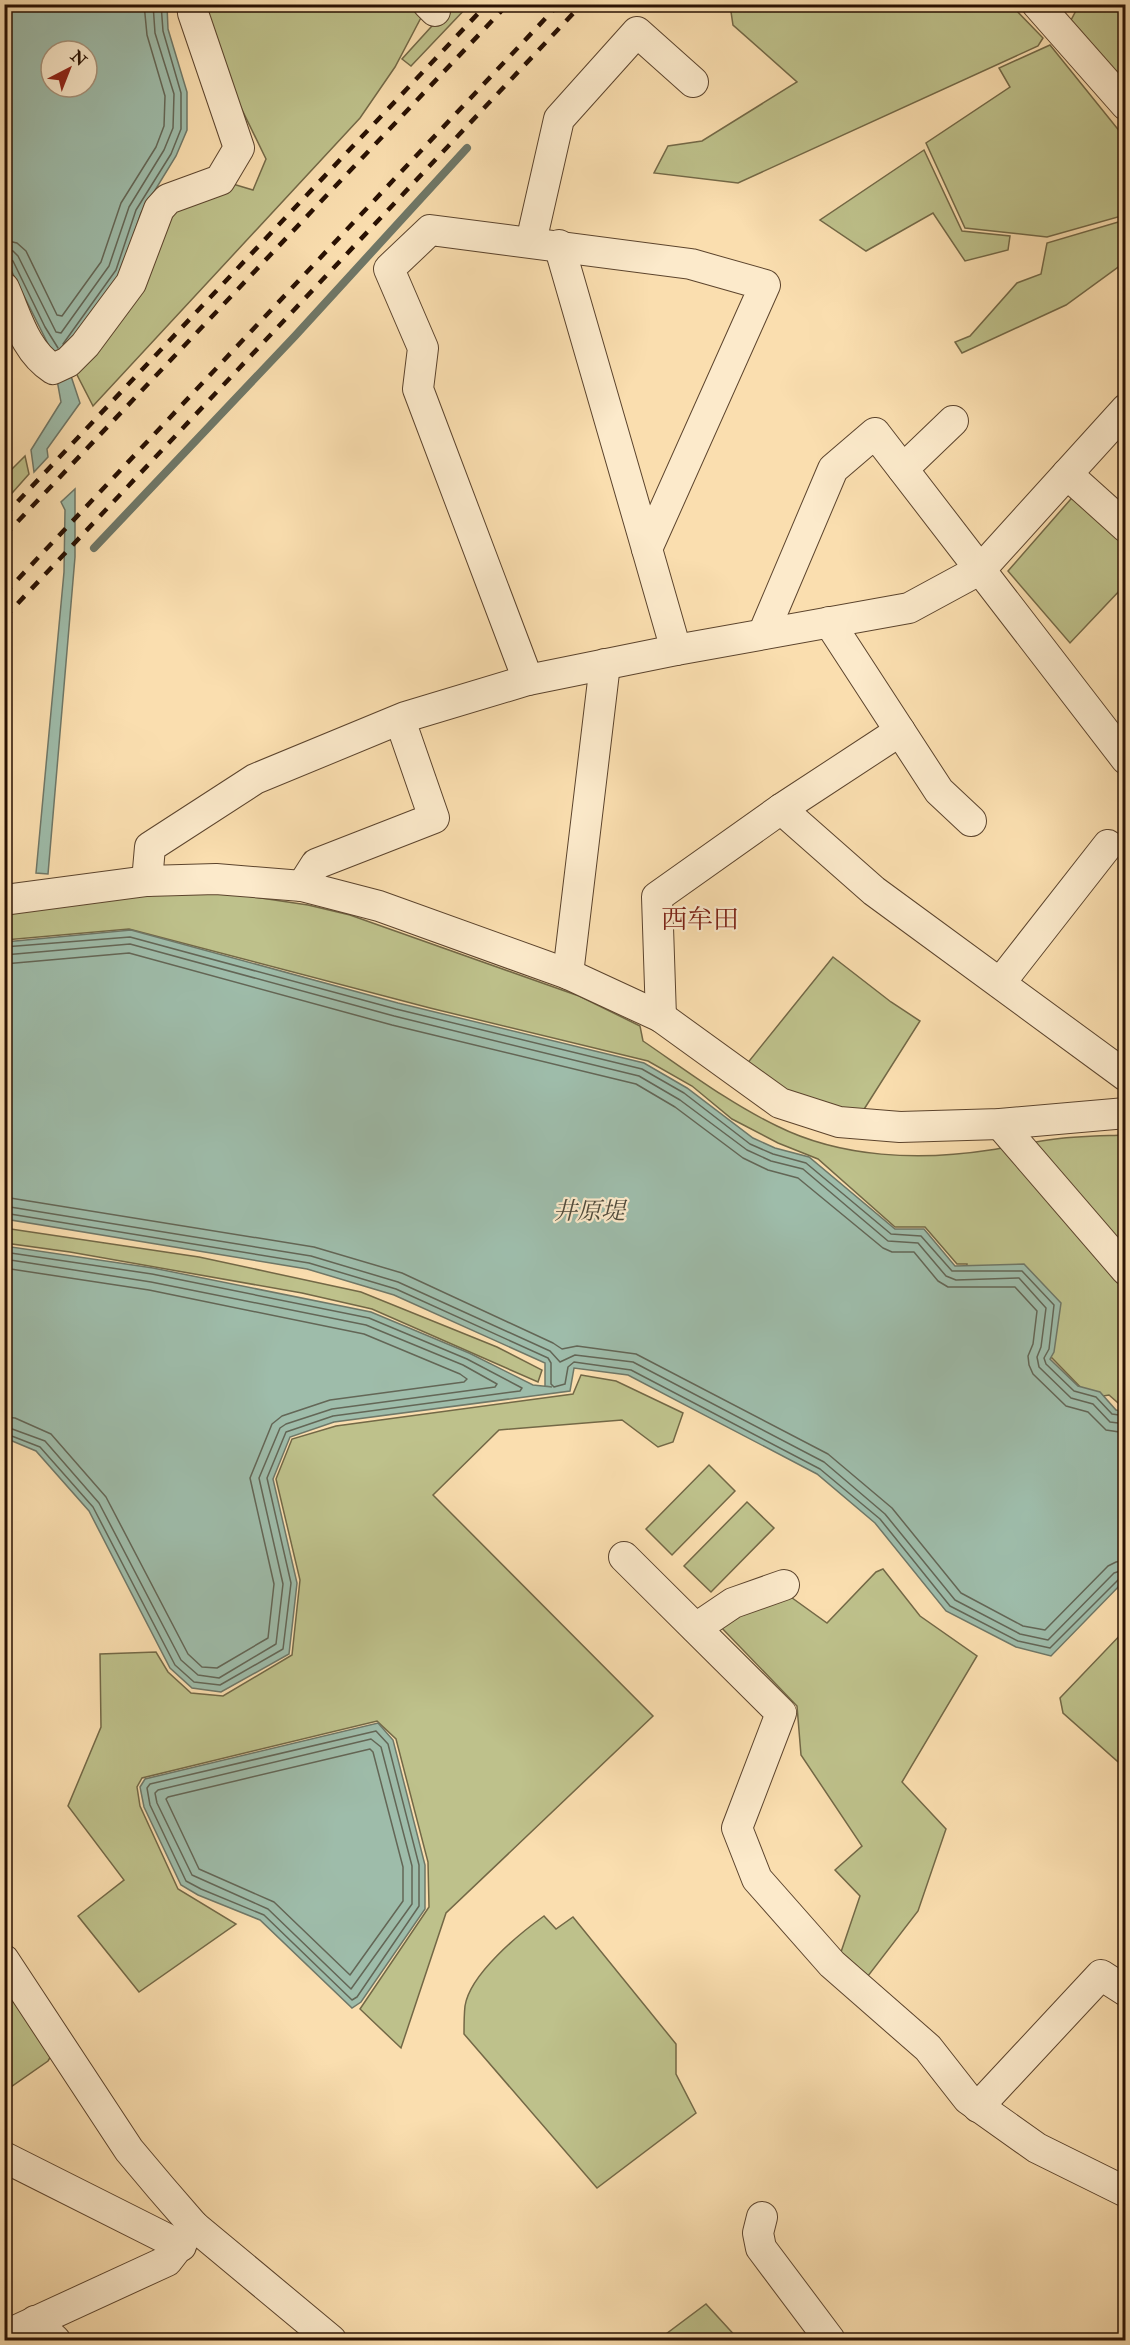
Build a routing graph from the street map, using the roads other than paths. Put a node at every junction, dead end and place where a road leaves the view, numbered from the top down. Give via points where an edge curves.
1 (192, 4) edge
2 (1037, 4) edge
3 (1062, 15) edge
4 (693, 82) dead end
5 (1125, 105) edge
6 (545, 244) junction
7 (4, 288) edge
8 (1125, 409) edge
9 (953, 421) dead end
10 (903, 469) junction
11 (1067, 474) junction
12 (1125, 527) edge
13 (647, 549) junction
14 (981, 569) junction
15 (830, 622) junction
16 (763, 634) junction
17 (676, 650) junction
18 (605, 664) junction
19 (528, 680) junction
20 (400, 720) junction
21 (900, 731) junction
22 (1125, 759) edge
23 (781, 809) junction
24 (971, 821) dead end
25 (1108, 845) dead end
26 (147, 881) junction
27 (302, 886) junction
28 (4, 900) edge
29 (568, 974) junction
30 (1000, 983) junction
31 (661, 1017) junction
32 (1121, 1064) edge
33 (1125, 1113) edge
34 (1000, 1124) junction
35 (1125, 1270) edge
36 (624, 1557) dead end
37 (784, 1585) dead end
38 (696, 1628) junction
39 (4, 1960) edge
40 (1125, 1991) edge
41 (978, 2107) junction
42 (4, 2157) edge
43 (1125, 2192) edge
44 (762, 2217) dead end
45 (188, 2236) junction
46 (45, 2331) edge
47 (4, 2336) edge
48 (331, 2340) edge
49 (830, 2340) edge

1 - 7 street via 239,148 220,180 168,199 159,209 131,283 68,362 53,369 41,361 30,347
2 - 3 street
3 - 5 street
4 - 6 street via 637,32 548,114
6 - 13 street
6 - 13 street via 691,264 765,285
6 - 19 street via 430,230 388,269 423,348 418,389
8 - 11 street
9 - 10 street
10 - 14 street
10 - 16 street via 875,433 833,470
11 - 12 street
11 - 14 street
13 - 17 street
14 - 15 street via 909,608
14 - 22 street
15 - 16 street
15 - 21 street
16 - 17 street
17 - 18 street
18 - 19 street
18 - 29 street
19 - 20 street
20 - 26 street via 255,779 150,847
20 - 27 street via 434,818 316,864
21 - 23 street
21 - 24 street via 939,791
23 - 30 street via 874,891
23 - 31 street via 657,897
25 - 30 street
26 - 27 street via 216,879
26 - 28 street
27 - 29 street via 379,906
29 - 31 street
30 - 32 street
31 - 34 street via 780,1103 810,1113 839,1122 900,1128
33 - 34 street
34 - 35 street
36 - 38 street
37 - 38 street via 733,1603
38 - 41 street via 782,1713 736,1828 757,1879 832,1964 928,2048
39 - 45 street
40 - 41 street via 1101,1976
41 - 43 street via 1037,2148
42 - 45 street
44 - 49 street via 758,2234 761,2248
45 - 46 street via 167,2261
45 - 48 street
46 - 47 street

